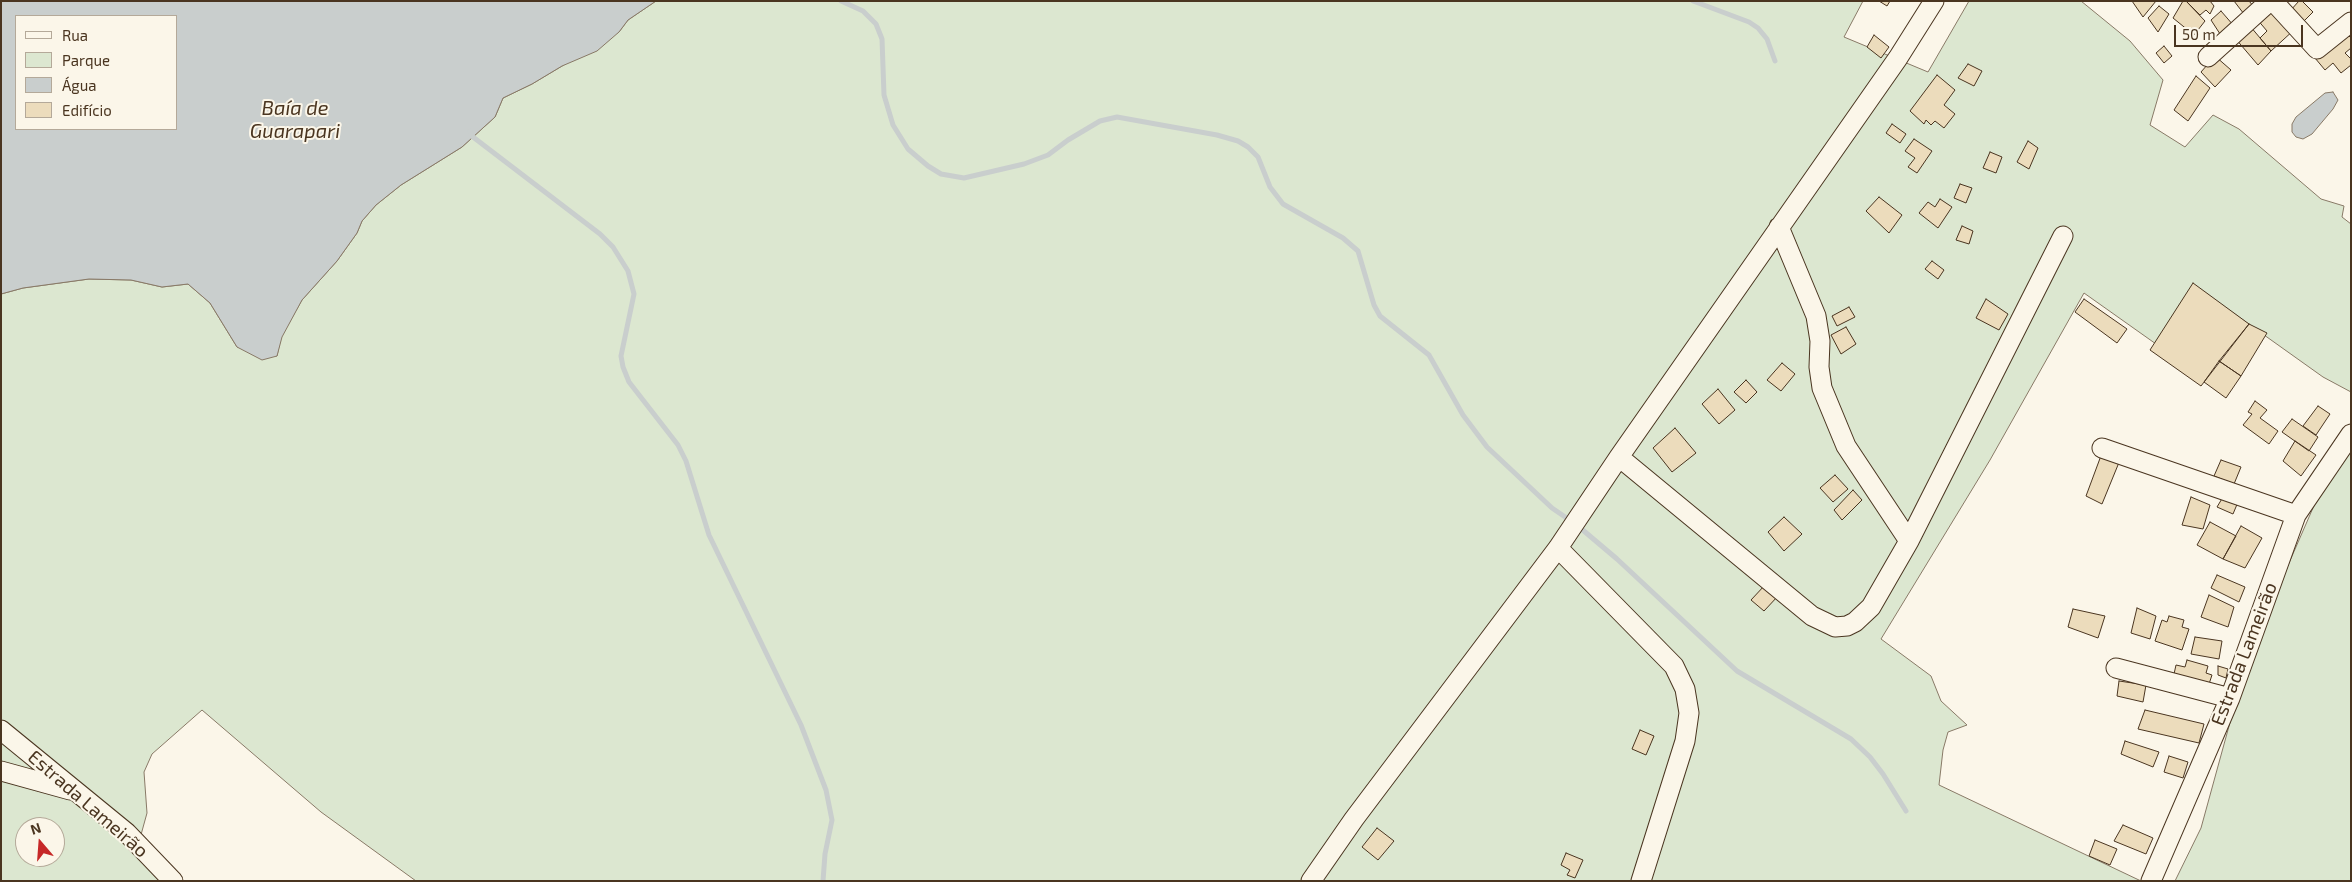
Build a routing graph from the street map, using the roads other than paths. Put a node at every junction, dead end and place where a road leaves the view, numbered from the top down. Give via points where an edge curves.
1 (1934, 1) edge
2 (2272, 1) edge
3 (2351, 22) edge
4 (2208, 57) dead end
5 (1779, 227) junction
6 (2063, 236) dead end
7 (2351, 434) edge
8 (2102, 448) dead end
9 (1619, 457) junction
10 (2296, 515) junction
11 (1910, 541) junction
12 (1558, 548) junction
13 (2116, 668) dead end
14 (2230, 698) junction
15 (1, 730) edge
16 (1, 771) edge
17 (80, 793) junction
18 (173, 881) edge
19 (1311, 881) edge
20 (1641, 881) edge
21 (2151, 881) edge

1 - 5 street via 1898,58
2 - 3 street via 2317,49
2 - 4 street
5 - 9 street
5 - 11 street via 1816,316 1822,388 1843,438
6 - 11 street
7 - 10 street, Estrada Lameirão
8 - 10 street
9 - 11 street via 1812,616 1835,626 1855,622 1872,607
9 - 12 street
10 - 14 street, Estrada Lameirão
12 - 19 street
12 - 20 street via 1674,666 1685,690 1689,713 1685,741
13 - 14 street
14 - 21 street, Estrada Lameirão
15 - 17 street, Estrada Lameirão
16 - 17 street
17 - 18 street, Estrada Lameirão via 127,834

